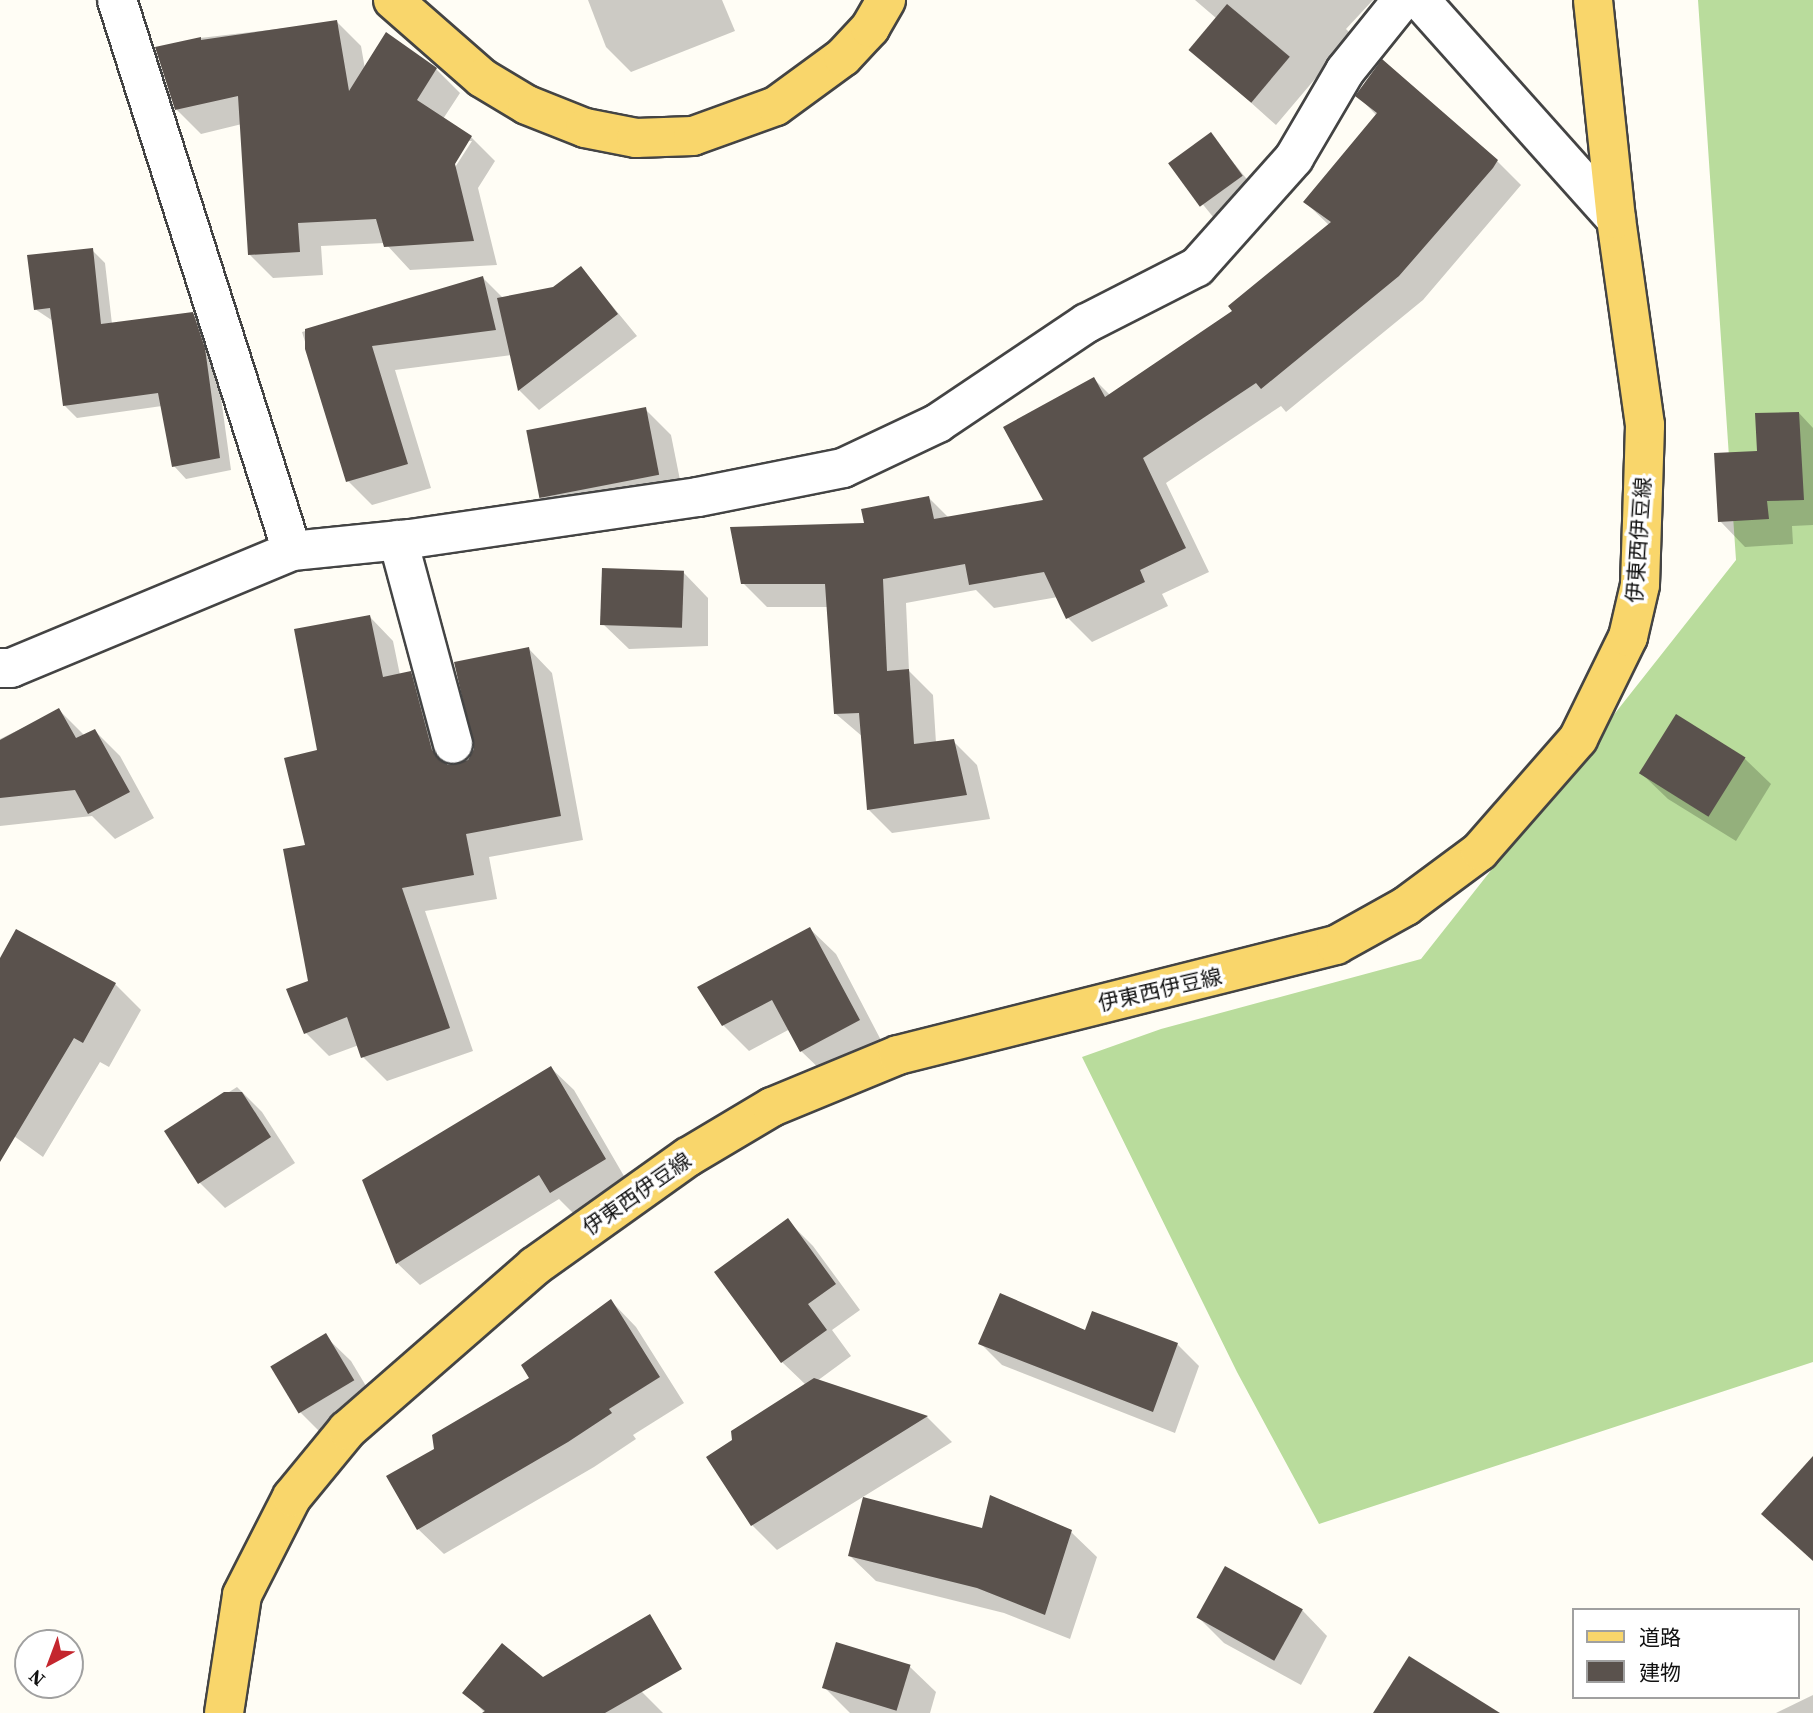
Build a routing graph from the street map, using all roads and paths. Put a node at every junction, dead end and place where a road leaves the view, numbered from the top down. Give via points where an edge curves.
1 (117, 0) edge
2 (393, 0) edge
3 (886, 0) edge
4 (1402, 0) edge
5 (1420, 0) edge
6 (1593, 0) edge
7 (1616, 219) junction
8 (398, 540) junction
9 (292, 551) junction
10 (0, 668) edge
11 (453, 744) dead end
12 (225, 1713) edge

1 - 9 street
2 - 3 main road via 482,78 527,105 585,128 636,138 694,136 776,106 843,57 870,28
4 - 8 street via 1345,71 1294,158 1197,267 1087,323 938,423 844,468 698,497
5 - 7 street
6 - 7 main road, 伊東西伊豆線
7 - 12 main road, 伊東西伊豆線 via 1645,425 1640,585 1628,637 1578,739 1480,851 1406,906 1336,945 898,1055 772,1107 688,1157 535,1266 347,1430 292,1497 260,1552 242,1595
8 - 9 street
8 - 11 street
9 - 10 street via 11,668

